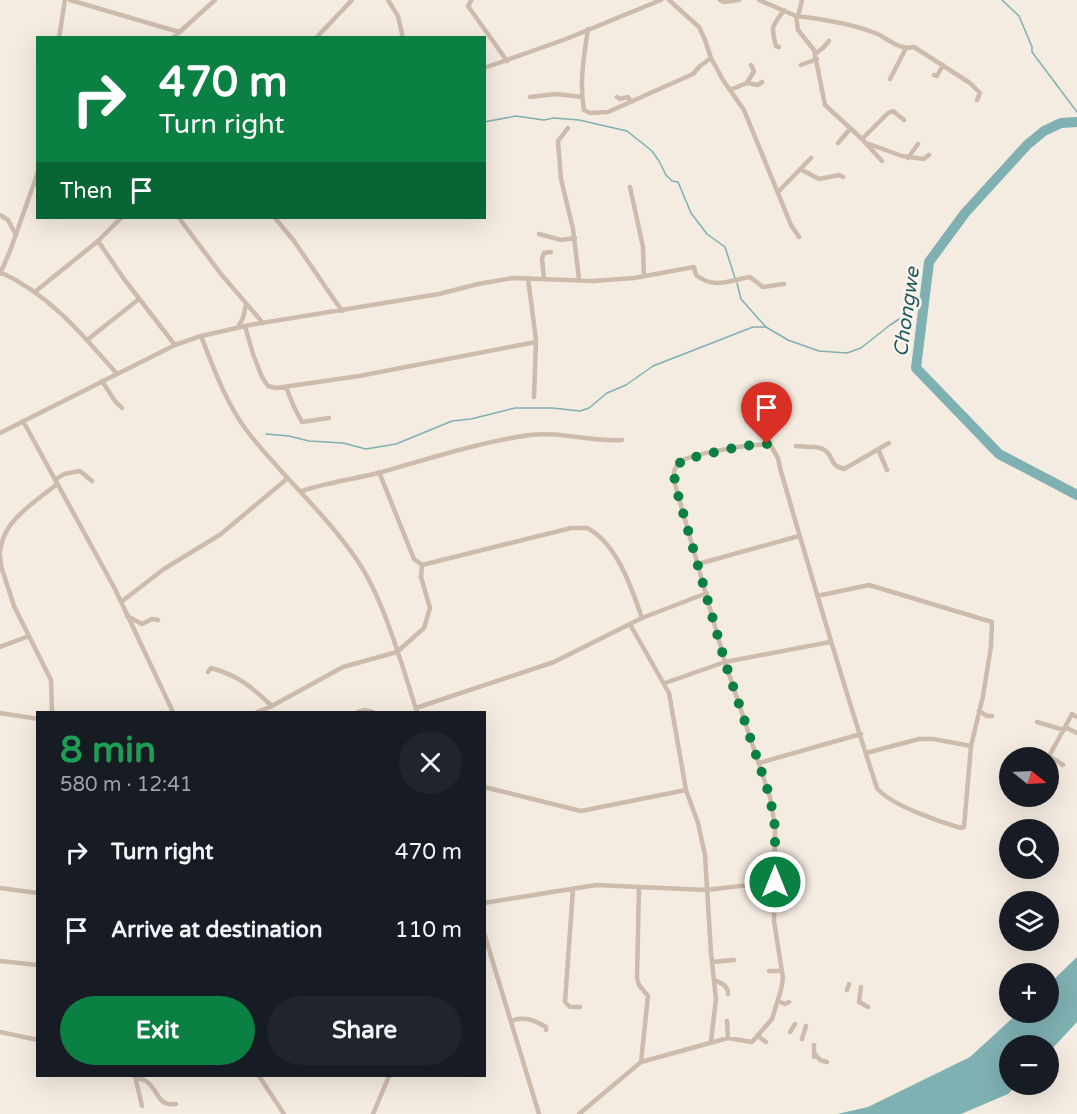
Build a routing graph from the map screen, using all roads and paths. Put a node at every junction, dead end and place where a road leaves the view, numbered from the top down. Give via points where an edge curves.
1 (64, 0) edge
2 (70, 0) edge
3 (215, 0) edge
4 (352, 0) edge
5 (388, 0) edge
6 (661, 0) edge
7 (669, 0) edge
8 (720, 0) edge
9 (739, 0) edge
10 (759, 0) edge
11 (802, 0) edge
12 (471, 1) edge
13 (784, 10) junction
14 (797, 16) junction
15 (588, 29) junction
16 (179, 32) junction
17 (59, 36) edge
18 (175, 36) edge
19 (318, 36) edge
20 (403, 36) edge
21 (829, 41) dead end
22 (779, 47) dead end
23 (906, 48) junction
24 (816, 57) junction
25 (711, 58) junction
26 (507, 61) junction
27 (751, 64) dead end
28 (801, 65) dead end
29 (943, 65) junction
30 (486, 67) edge
31 (934, 75) dead end
32 (890, 79) dead end
33 (762, 82) dead end
34 (747, 83) junction
35 (730, 90) junction
36 (530, 97) dead end
37 (582, 97) junction
38 (617, 97) dead end
39 (977, 100) dead end
40 (631, 102) junction
41 (904, 120) dead end
42 (568, 128) dead end
43 (850, 129) junction
44 (863, 140) junction
45 (838, 143) dead end
46 (918, 144) dead end
47 (929, 155) dead end
48 (811, 158) dead end
49 (908, 158) junction
50 (882, 162) dead end
51 (800, 169) junction
52 (843, 177) dead end
53 (36, 178) edge
54 (630, 187) dead end
55 (778, 192) junction
56 (0, 215) edge
57 (120, 219) edge
58 (180, 219) edge
59 (276, 219) edge
60 (539, 234) dead end
61 (16, 235) junction
62 (799, 237) dead end
63 (575, 238) junction
64 (98, 242) junction
65 (551, 252) dead end
66 (0, 273) edge
67 (644, 276) junction
68 (528, 278) junction
69 (544, 279) junction
70 (579, 279) junction
71 (784, 284) dead end
72 (36, 291) junction
73 (139, 299) junction
74 (246, 305) junction
75 (342, 311) junction
76 (262, 323) junction
77 (245, 326) junction
78 (237, 328) junction
79 (201, 336) junction
80 (87, 340) junction
81 (536, 342) junction
82 (175, 345) junction
83 (117, 374) junction
84 (102, 381) junction
85 (286, 387) junction
86 (534, 397) dead end
87 (122, 408) dead end
88 (329, 418) dead end
89 (23, 421) junction
90 (0, 433) edge
91 (622, 440) dead end
92 (889, 443) dead end
93 (796, 446) dead end
94 (878, 449) junction
95 (887, 470) dead end
96 (379, 472) junction
97 (288, 478) junction
98 (92, 481) dead end
99 (56, 482) junction
100 (302, 491) junction
101 (800, 536) junction
102 (0, 553) edge
103 (698, 564) junction
104 (422, 565) junction
105 (707, 593) junction
106 (817, 596) junction
107 (121, 602) junction
108 (127, 616) junction
109 (642, 618) junction
110 (158, 620) dead end
111 (631, 626) junction
112 (29, 636) junction
113 (830, 642) junction
114 (0, 647) edge
115 (397, 652) junction
116 (725, 662) junction
117 (208, 672) dead end
118 (665, 683) junction
119 (272, 709) edge
120 (416, 710) edge
121 (52, 711) edge
122 (173, 711) edge
123 (979, 711) junction
124 (0, 712) edge
125 (992, 716) dead end
126 (1077, 717) edge
127 (36, 719) edge
128 (1037, 722) dead end
129 (1065, 729) junction
130 (1077, 733) edge
131 (861, 734) junction
132 (971, 746) junction
133 (1054, 747) edge
134 (866, 753) junction
135 (759, 763) junction
136 (1059, 763) edge
137 (1063, 765) dead end
138 (486, 787) edge
139 (686, 790) junction
140 (775, 882) junction
141 (639, 887) junction
142 (0, 888) edge
143 (573, 889) junction
144 (706, 890) junction
145 (36, 893) edge
146 (486, 903) edge
147 (486, 940) edge
148 (734, 960) dead end
149 (0, 961) edge
150 (712, 962) junction
151 (36, 965) edge
152 (769, 971) dead end
153 (782, 971) junction
154 (714, 980) junction
155 (849, 984) dead end
156 (861, 987) dead end
157 (847, 990) dead end
158 (729, 994) dead end
159 (778, 1001) junction
160 (789, 1002) dead end
161 (580, 1007) dead end
162 (868, 1007) dead end
163 (511, 1021) junction
164 (728, 1021) dead end
165 (795, 1024) dead end
166 (806, 1026) dead end
167 (546, 1030) dead end
168 (0, 1032) edge
169 (790, 1032) dead end
170 (758, 1036) junction
171 (728, 1038) junction
172 (802, 1039) dead end
173 (36, 1040) edge
174 (711, 1041) junction
175 (766, 1042) dead end
176 (814, 1045) dead end
177 (641, 1062) junction
178 (827, 1062) dead end
179 (135, 1077) edge
180 (137, 1077) edge
181 (260, 1077) edge
182 (389, 1077) edge
183 (176, 1104) dead end
184 (142, 1106) dead end
185 (284, 1114) edge
186 (374, 1114) edge
187 (539, 1114) edge
188 (579, 1114) edge

1 - 17 street
2 - 16 street
3 - 16 street
4 - 19 street
5 - 20 street via 398,16
6 - 15 street
7 - 25 street via 699,27
8 - 9 street
10 - 13 street
11 - 14 street
12 - 26 street via 468,6
13 - 14 street
13 - 22 street via 771,34
14 - 23 street via 863,28
14 - 24 street via 798,30
15 - 26 street
15 - 37 street
16 - 18 street
21 - 24 street
23 - 29 street via 914,47
23 - 32 street
24 - 28 street
24 - 43 street via 825,105
25 - 35 street
25 - 40 street via 693,74
26 - 30 street
27 - 34 street via 754,71
29 - 31 street
29 - 39 street via 970,82 980,93
33 - 34 street
34 - 35 street
35 - 55 street via 752,124
36 - 37 street
37 - 40 street via 584,110 590,113 608,112
38 - 40 street via 628,97
41 - 44 street via 892,111
42 - 63 street via 558,141 561,179
43 - 44 street
43 - 45 street
44 - 49 street
44 - 50 street
46 - 49 street
47 - 49 street via 924,159
48 - 51 street
51 - 52 street via 819,179
51 - 55 street
53 - 61 street
54 - 67 street via 643,247
55 - 62 street
56 - 61 street via 8,220
57 - 64 street
58 - 74 street
59 - 75 street
60 - 63 street via 561,240
61 - 66 street
63 - 70 street
64 - 72 street
64 - 73 street
65 - 69 street via 544,253 542,259
66 - 72 street
67 - 70 street
67 - 71 street via 694,267 696,275 708,282 728,283 750,277 763,286
68 - 69 street
68 - 75 street
68 - 81 street
69 - 70 street
72 - 80 street
73 - 80 street
73 - 82 street
74 - 76 street
74 - 78 street
75 - 76 street
76 - 77 street
77 - 78 street
77 - 85 street via 267,385
78 - 79 street
79 - 82 street
79 - 97 street via 229,402
80 - 83 street
81 - 85 street
81 - 86 street
82 - 83 street
83 - 84 street
84 - 87 street
84 - 89 street
85 - 88 street via 302,422
89 - 90 street
89 - 99 street
91 - 96 street via 531,435
92 - 94 street
93 - 94 street via 821,448 834,465 844,469
94 - 95 street
96 - 100 street
96 - 104 street via 414,559
97 - 100 street
97 - 107 street via 221,534 164,569
98 - 99 street via 80,471 64,474
99 - 102 street via 13,521 1,541
99 - 107 street
100 - 115 street via 358,561 375,591
101 - 103 street
101 - 103 street via 771,446 742,446 682,460 674,471 675,484
101 - 106 street
102 - 112 street via 14,606
103 - 105 street
104 - 109 street via 571,528 587,528 610,549 630,584
104 - 115 street via 430,608 424,628
105 - 109 street
105 - 116 street
106 - 113 street
106 - 123 street via 869,585 992,622
107 - 108 street
108 - 110 street via 142,624
108 - 122 street
109 - 111 street
111 - 118 street
111 - 120 street via 554,663
112 - 114 street
112 - 121 street via 52,684
113 - 116 street
113 - 131 street
115 - 119 street via 343,667
115 - 120 street
116 - 118 street
116 - 135 street
117 - 119 street via 211,668 232,674 248,684
118 - 139 street
123 - 125 street
123 - 132 street
124 - 127 street
126 - 129 street via 1072,714
128 - 129 street
129 - 130 street
129 - 133 street
131 - 134 street
131 - 135 street
132 - 134 street via 920,739
132 - 134 street via 965,820 961,828 886,798 877,788
135 - 140 street via 775,827
136 - 137 street
138 - 139 street via 581,811
139 - 144 street via 705,855
140 - 144 street
140 - 153 street via 774,921
141 - 143 street via 596,885
141 - 144 street
141 - 177 street via 637,978 648,996
142 - 145 street
143 - 146 street
143 - 161 street via 565,1002 570,1007
144 - 150 street
147 - 163 street
148 - 150 street
149 - 151 street
150 - 154 street
152 - 153 street
153 - 159 street
154 - 158 street via 723,984
154 - 174 street
155 - 157 street
156 - 162 street via 859,1002
159 - 160 street
159 - 170 street via 772,1020
163 - 167 street via 533,1019
163 - 187 street
164 - 171 street
165 - 169 street
166 - 172 street
168 - 173 street
170 - 171 street via 752,1042
170 - 175 street
171 - 174 street
174 - 177 street
176 - 178 street via 814,1055
177 - 188 street
179 - 184 street
180 - 183 street via 153,1088 160,1101
181 - 185 street
182 - 186 street

